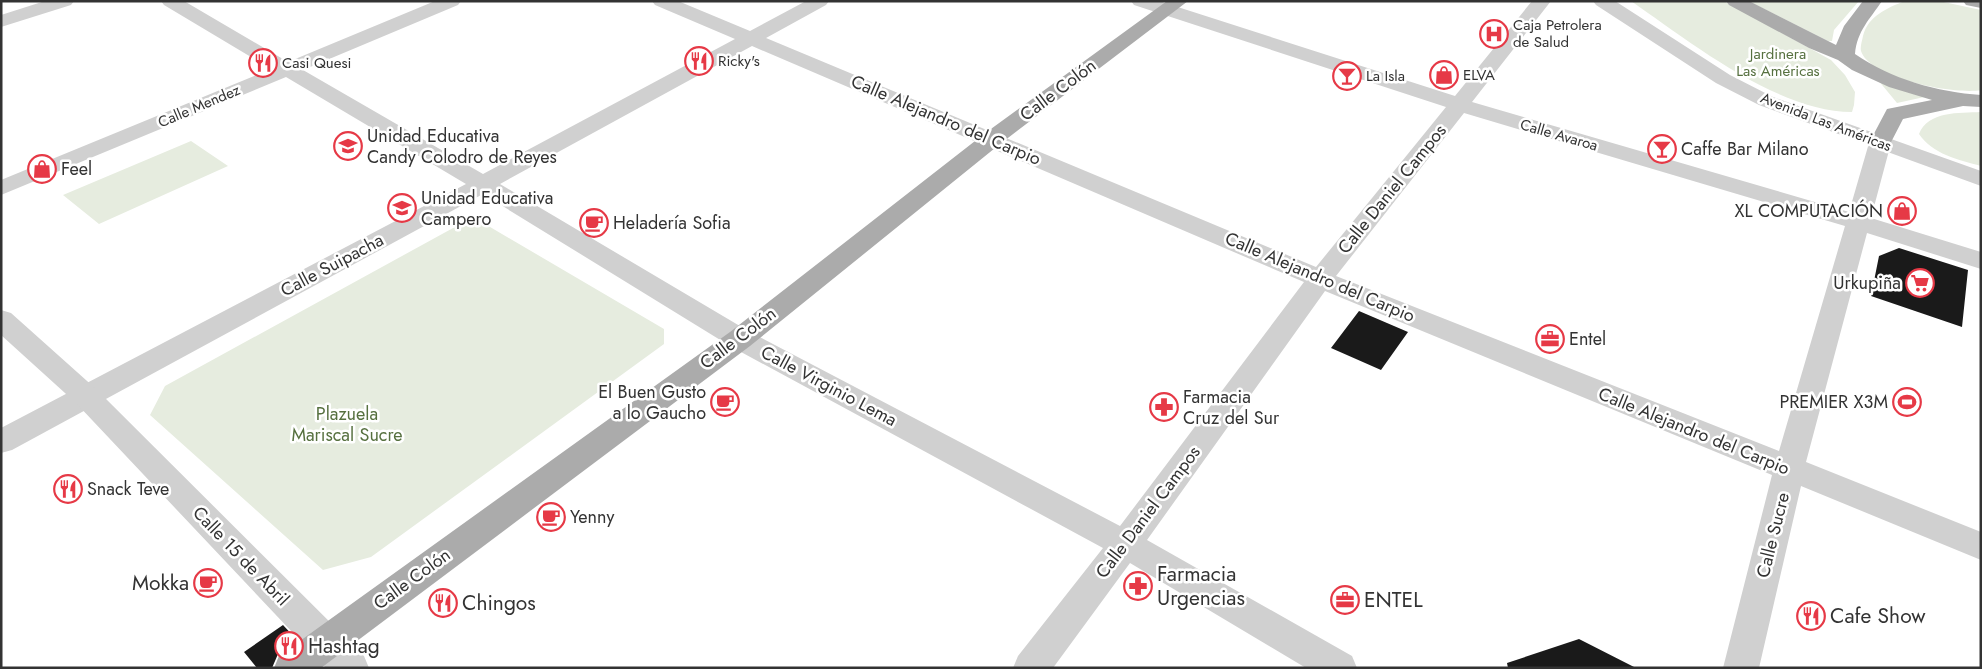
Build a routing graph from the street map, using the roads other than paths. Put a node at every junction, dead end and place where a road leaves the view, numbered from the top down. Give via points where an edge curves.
1 (65, 1) edge
2 (170, 1) edge
3 (452, 1) edge
4 (661, 1) edge
5 (820, 1) edge
6 (1140, 1) edge
7 (1542, 1) edge
8 (1602, 1) edge
9 (1735, 1) edge
10 (1873, 1) edge
11 (1972, 1) edge
12 (1981, 3) edge
13 (1173, 5) edge
14 (1, 21) edge
15 (749, 38) junction
16 (1852, 61) junction
17 (287, 70) junction
18 (1972, 100) edge
19 (1885, 103) junction
20 (1460, 105) junction
21 (992, 139) junction
22 (1880, 143) junction
23 (1981, 179) edge
24 (483, 184) junction
25 (1, 188) edge
26 (1857, 222) junction
27 (1981, 261) edge
28 (1320, 279) junction
29 (1, 319) edge
30 (740, 339) junction
31 (86, 396) junction
32 (1, 442) edge
33 (1789, 469) junction
34 (1125, 544) junction
35 (1981, 546) edge
36 (325, 643) junction
37 (292, 668) edge
38 (351, 668) edge
39 (1031, 668) edge
40 (1339, 668) edge
41 (1741, 668) edge

1 - 14 street
2 - 17 street, Calle Virginio Lema
3 - 17 street, Calle Mendez
4 - 15 street, Calle Alejandro del Carpio
5 - 15 street, Calle Suipacha
6 - 13 street, Calle Avaroa
7 - 20 street, Calle Daniel Campos
8 - 22 street, Avenida Las Américas via 1740,88
9 - 16 main road
10 - 16 main road via 1847,36
11 - 12 main road
13 - 20 street, Calle Avaroa
13 - 21 main road, Calle Colón
15 - 21 street, Calle Alejandro del Carpio
15 - 24 street, Calle Suipacha
16 - 18 main road via 1896,83 1936,95
16 - 19 main road
17 - 24 street, Calle Virginio Lema
17 - 25 street, Calle Mendez
18 - 19 main road
19 - 22 main road
20 - 26 street, Calle Avaroa
20 - 28 street, Calle Daniel Campos
21 - 28 street, Calle Alejandro del Carpio
21 - 30 main road, Calle Colón
22 - 23 street, Avenida Las Américas
22 - 26 street, Calle Sucre
24 - 30 street, Calle Virginio Lema
24 - 31 street, Calle Suipacha
26 - 27 street, Calle Avaroa
26 - 33 street, Calle Sucre
28 - 33 street, Calle Alejandro del Carpio
28 - 34 street, Calle Daniel Campos
29 - 31 street, Calle 15 de Abril
30 - 34 street, Calle Virginio Lema
30 - 36 main road, Calle Colón
31 - 32 street, Calle Suipacha
31 - 36 street, Calle 15 de Abril
33 - 35 street, Calle Alejandro del Carpio
33 - 41 street, Calle Sucre
34 - 39 street, Calle Daniel Campos
34 - 40 street, Calle Virginio Lema
36 - 37 main road, Calle Colón
36 - 38 street, Calle 15 de Abril

